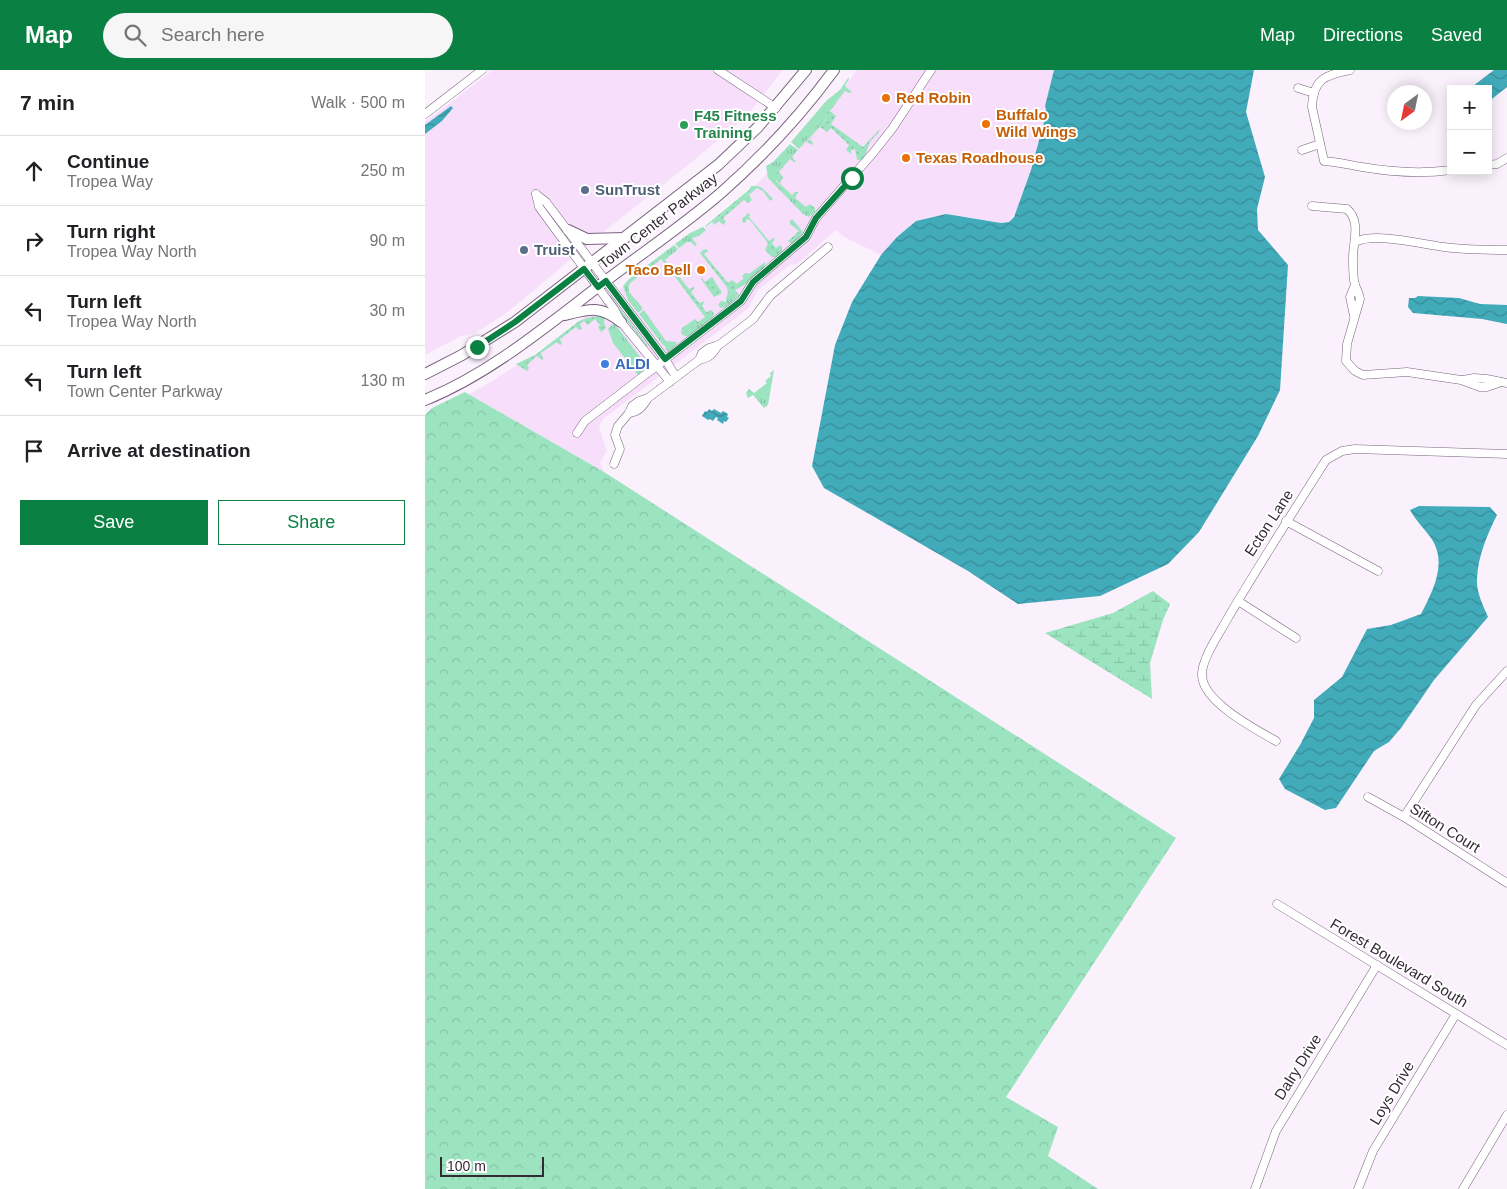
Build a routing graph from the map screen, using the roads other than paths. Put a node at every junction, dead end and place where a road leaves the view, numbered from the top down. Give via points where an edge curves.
1 (482, 70) edge
2 (718, 70) edge
3 (806, 70) edge
4 (834, 70) edge
5 (931, 70) edge
6 (1350, 70) edge
7 (1298, 88) dead end
8 (1314, 93) junction
9 (776, 108) junction
10 (425, 114) edge
11 (1320, 144) junction
12 (1302, 150) dead end
13 (1507, 158) edge
14 (1492, 165) edge
15 (1447, 171) edge
16 (1313, 206) dead end
17 (568, 230) junction
18 (625, 238) junction
19 (1355, 242) junction
20 (828, 247) dead end
21 (1507, 250) edge
22 (588, 265) junction
23 (602, 284) junction
24 (561, 315) junction
25 (621, 322) junction
26 (665, 359) junction
27 (656, 366) junction
28 (426, 373) edge
29 (673, 379) junction
30 (1504, 383) edge
31 (425, 400) edge
32 (577, 433) dead end
33 (1507, 454) edge
34 (614, 464) dead end
35 (1287, 521) junction
36 (1378, 571) dead end
37 (1238, 601) junction
38 (1297, 638) dead end
39 (1507, 671) edge
40 (1276, 741) dead end
41 (1368, 797) dead end
42 (1404, 817) junction
43 (1507, 883) edge
44 (1277, 904) dead end
45 (1377, 966) junction
46 (1457, 1014) junction
47 (1507, 1045) edge
48 (1507, 1115) edge
49 (1255, 1189) edge
50 (1358, 1189) edge
51 (1463, 1189) edge

1 - 10 street
2 - 9 street
3 - 9 main road, Town Center Parkway
4 - 23 main road, Town Center Parkway via 776,142 722,192
5 - 26 street via 891,130 816,218 806,237 753,282 741,301
6 - 8 street via 1322,79
7 - 8 street
8 - 11 street via 1311,107
9 - 18 main road, Town Center Parkway via 718,165
11 - 12 street
11 - 15 street via 1324,161 1431,173
13 - 14 street
16 - 19 street via 1347,209 1356,233
17 - 18 main road via 587,240
17 - 22 street
17 - 22 street via 536,194 539,207
18 - 22 main road, Town Center Parkway
19 - 21 street via 1363,238 1405,240 1444,247
19 - 30 street via 1355,285 1360,299 1347,344 1346,361 1355,371 1363,375 1407,372
20 - 29 street via 770,296 754,318 719,345 713,354
22 - 23 street
22 - 28 main road, Town Center Parkway via 515,322 461,356
23 - 24 main road, Town Center Parkway
23 - 25 street
23 - 26 street
24 - 25 main road via 599,309
24 - 31 main road, Town Center Parkway via 477,374
25 - 27 street
26 - 27 street
26 - 29 street
27 - 29 street
27 - 32 street via 585,421
29 - 34 street via 629,414 615,431 620,449
33 - 35 street, Ecton Lane via 1343,451 1326,460
35 - 36 street
35 - 37 street, Ecton Lane
37 - 38 street
37 - 40 street, Ecton Lane via 1207,654 1201,675 1209,695 1218,704
39 - 42 street via 1476,705
41 - 42 street, Sifton Court
42 - 43 street, Sifton Court
44 - 45 street, Forest Boulevard South
45 - 46 street, Forest Boulevard South
45 - 49 street, Dalry Drive via 1280,1125
46 - 47 street, Forest Boulevard South
46 - 50 street, Loys Drive via 1373,1151
48 - 51 street

